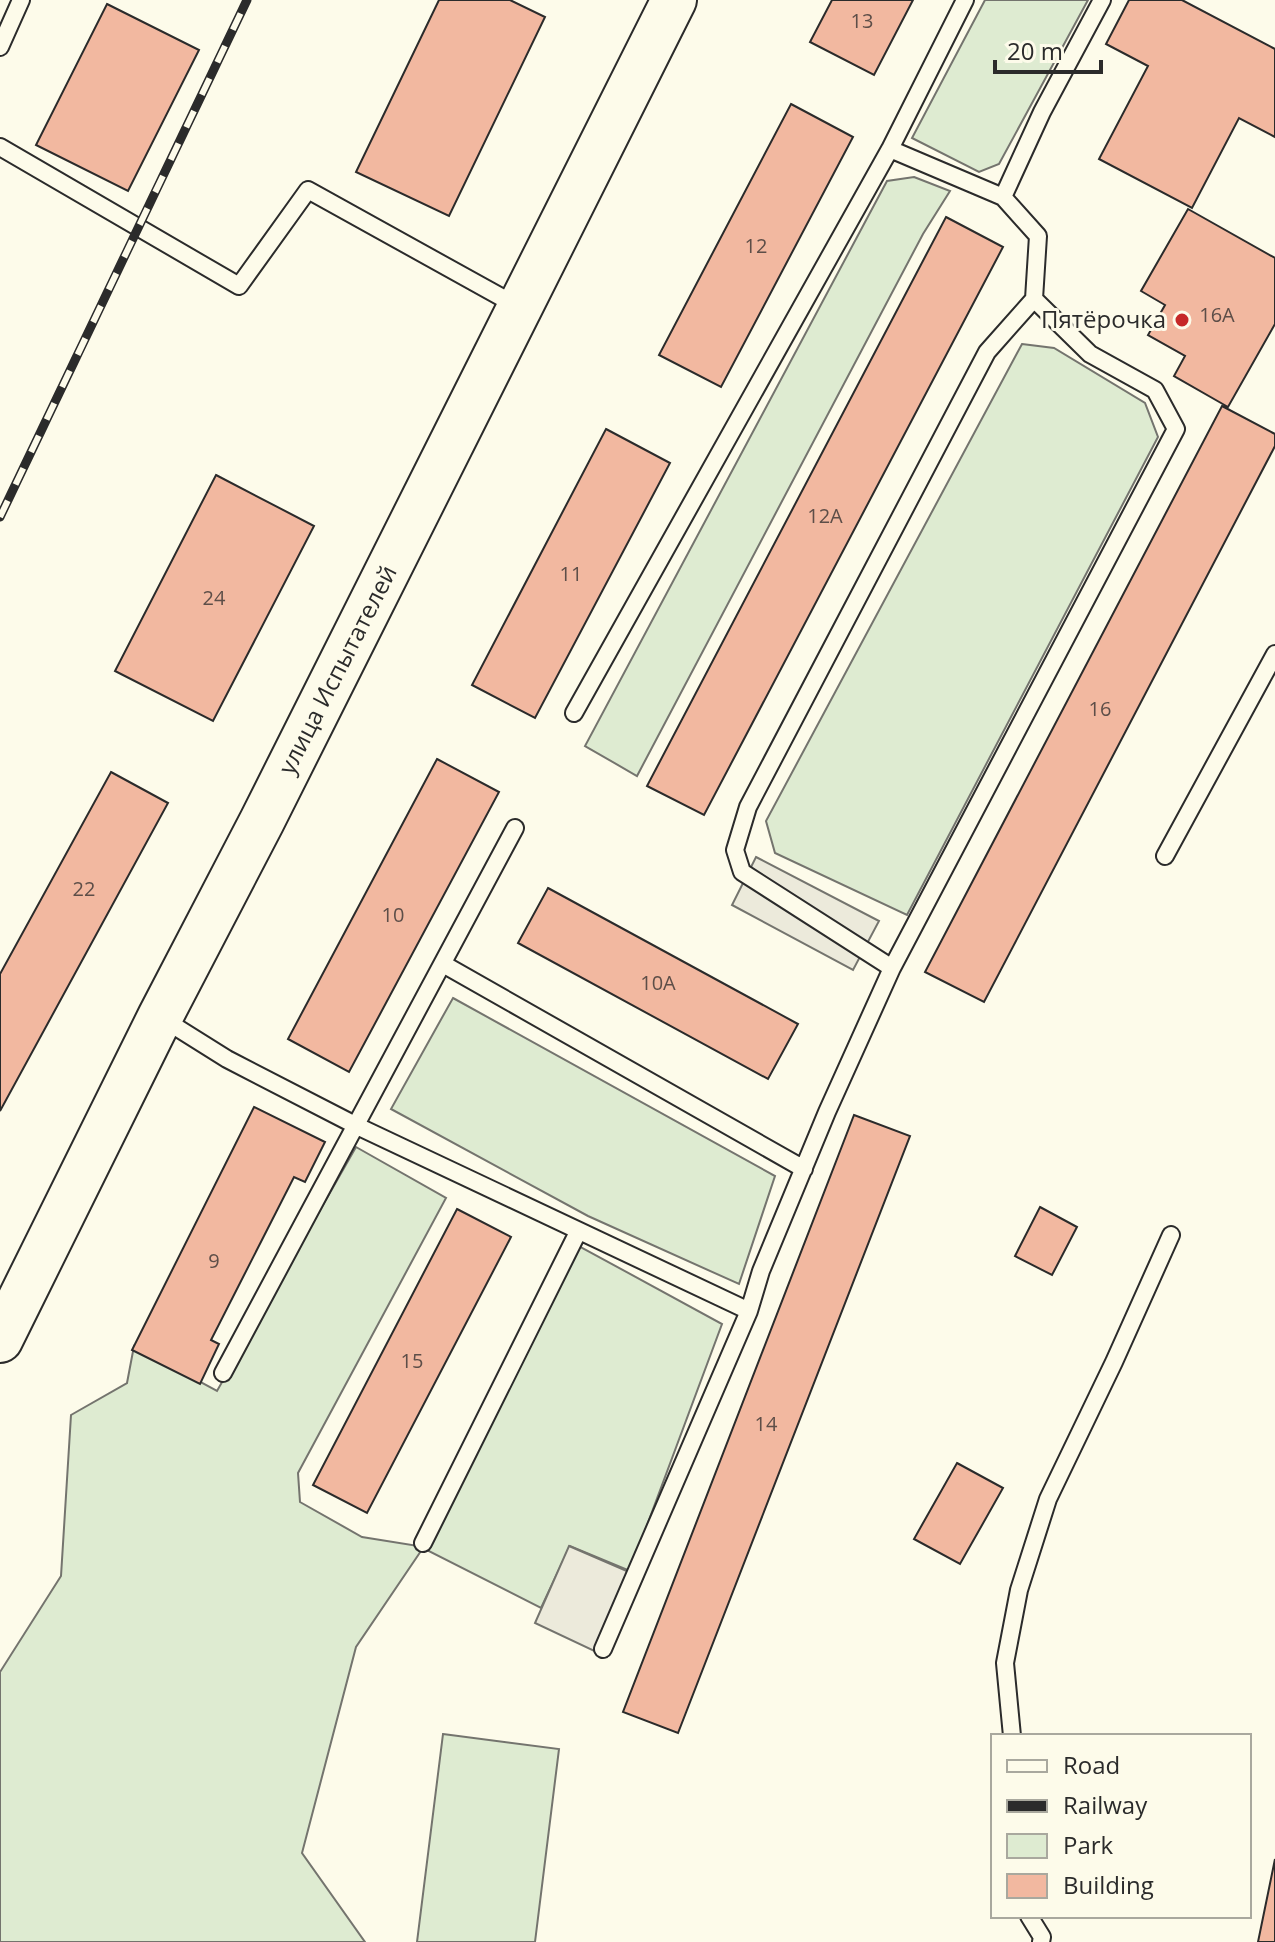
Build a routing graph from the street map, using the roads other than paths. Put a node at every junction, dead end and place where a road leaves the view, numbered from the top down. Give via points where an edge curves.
1 (21, 0) edge
2 (674, 0) edge
3 (965, 0) edge
4 (1102, 0) edge
5 (0, 47) edge
6 (0, 147) edge
7 (890, 149) junction
8 (1003, 197) junction
9 (1034, 299) junction
10 (521, 307) junction
11 (1275, 654) edge
12 (574, 713) dead end
13 (515, 828) dead end
14 (1165, 856) dead end
15 (443, 964) junction
16 (892, 968) junction
17 (160, 1017) junction
18 (357, 1126) junction
19 (804, 1169) junction
20 (578, 1232) junction
21 (1171, 1235) dead end
22 (749, 1311) junction
23 (0, 1340) edge
24 (223, 1373) dead end
25 (423, 1543) dead end
26 (603, 1649) dead end
27 (1012, 1734) edge
28 (1030, 1918) edge
29 (1041, 1942) edge

1 - 5 lane
2 - 10 main road, улица Испытателей
3 - 7 lane
4 - 8 lane
6 - 10 lane via 239,286 308,190
7 - 8 lane
7 - 12 lane
8 - 9 lane via 1038,236
9 - 16 lane via 1090,354 1155,390 1176,429
9 - 16 lane via 987,352 748,807 735,850 742,872
10 - 17 main road, улица Испытателей
11 - 14 lane
13 - 15 lane
15 - 18 lane
15 - 19 lane
16 - 19 lane
17 - 18 lane via 227,1059
17 - 23 main road, улица Испытателей
18 - 20 lane
18 - 24 lane
19 - 22 lane
20 - 22 lane
20 - 25 lane
21 - 27 lane via 1048,1499 1019,1590 1005,1663
22 - 26 lane
28 - 29 lane

